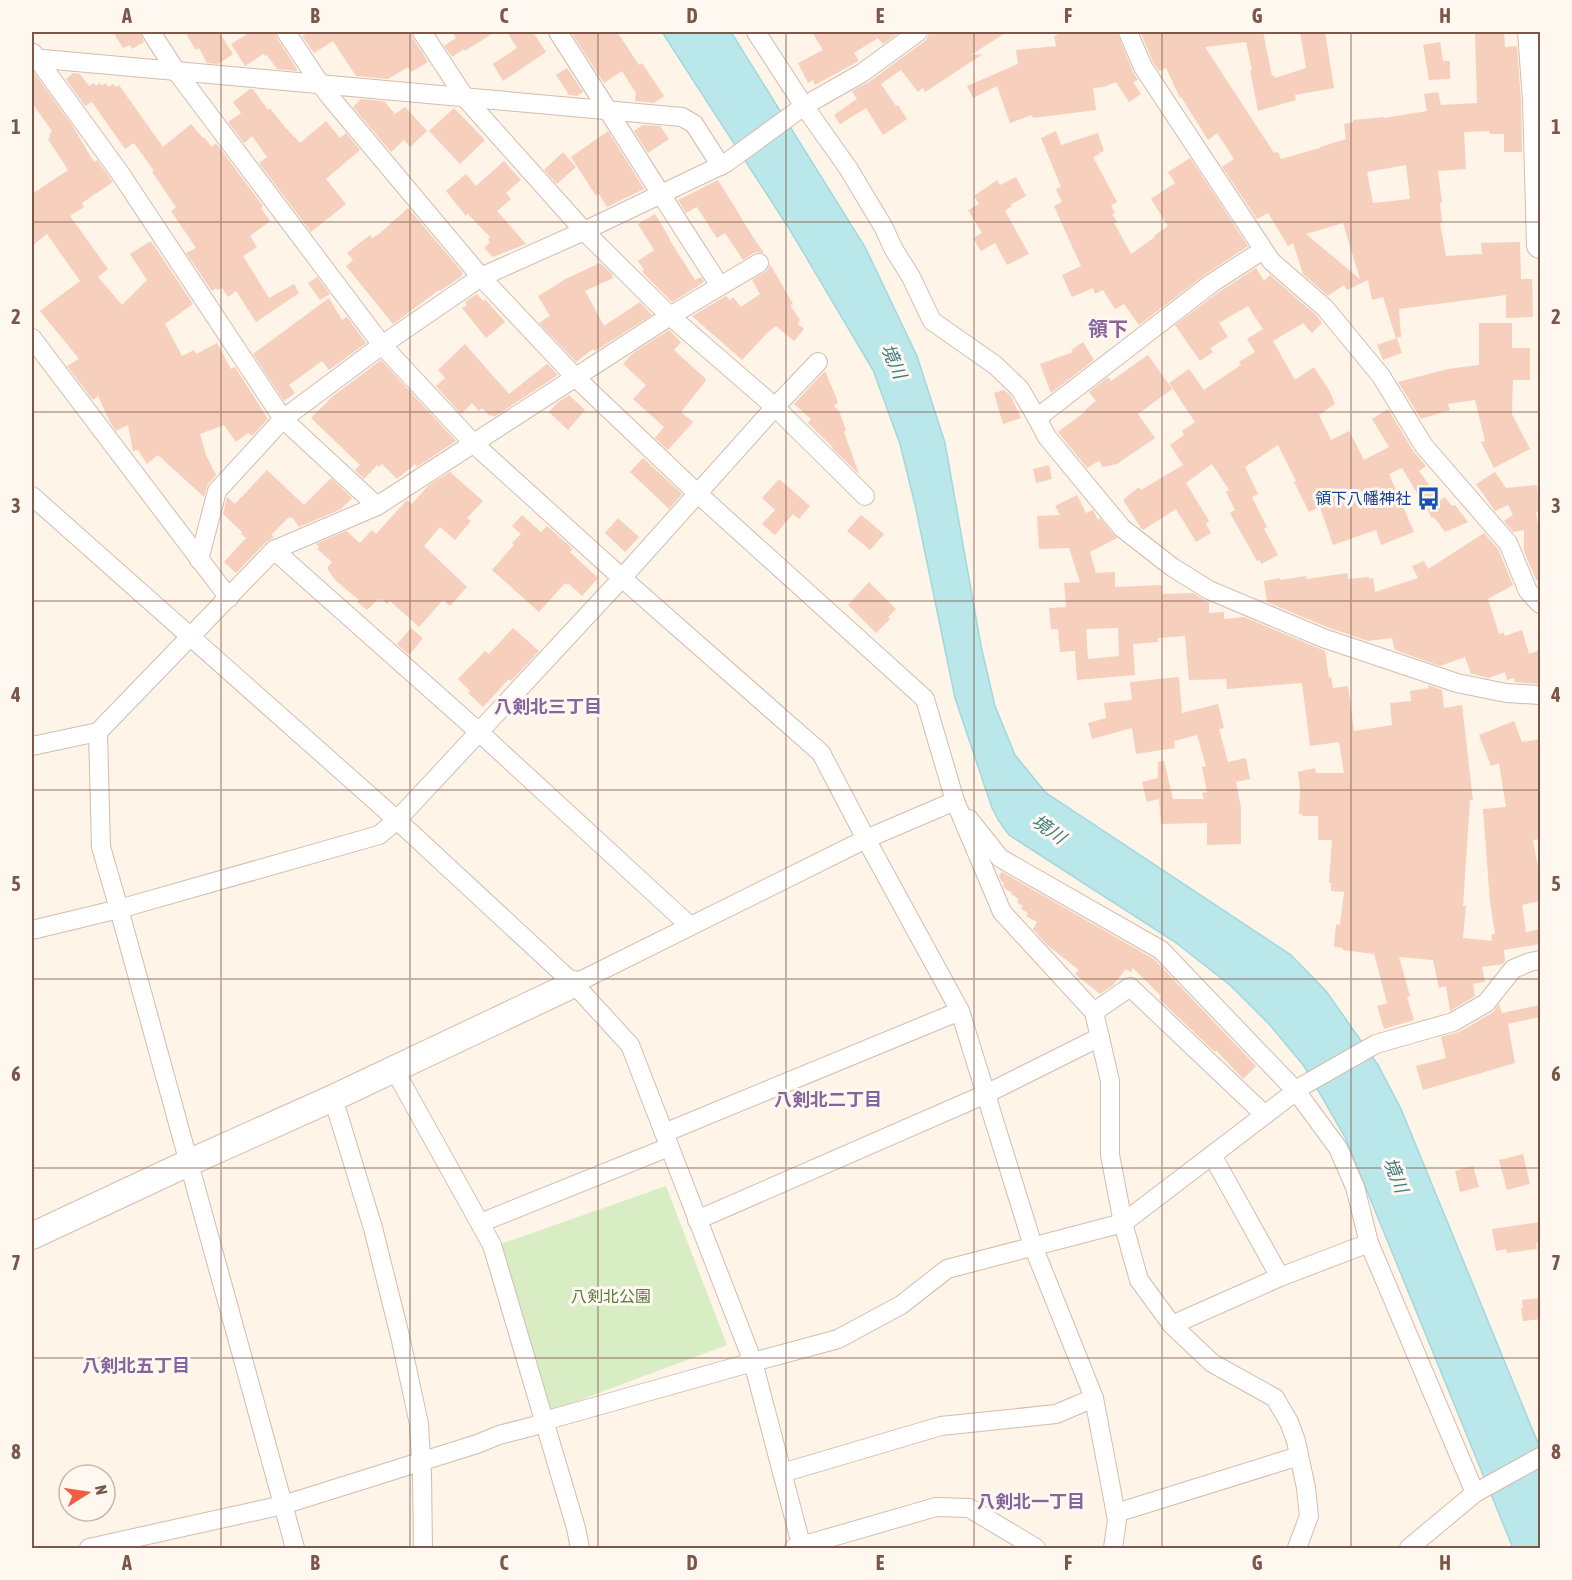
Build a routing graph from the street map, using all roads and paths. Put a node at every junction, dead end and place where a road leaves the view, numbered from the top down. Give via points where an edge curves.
1 (151, 32) edge
2 (286, 32) edge
3 (422, 32) edge
4 (558, 32) edge
5 (756, 32) edge
6 (918, 32) edge
7 (1128, 32) edge
8 (1531, 32) edge
9 (34, 56) edge
10 (176, 71) junction
11 (321, 85) junction
12 (466, 99) junction
13 (1538, 100) edge
14 (800, 109) junction
15 (609, 111) junction
16 (724, 164) junction
17 (660, 194) junction
18 (584, 231) junction
19 (1540, 245) edge
20 (1263, 250) junction
21 (759, 263) dead end
22 (481, 277) junction
23 (720, 286) junction
24 (670, 316) junction
25 (32, 338) edge
26 (382, 345) junction
27 (818, 362) dead end
28 (576, 378) junction
29 (776, 407) junction
30 (1037, 418) junction
31 (283, 419) junction
32 (474, 444) junction
33 (696, 493) junction
34 (32, 496) edge
35 (865, 496) dead end
36 (377, 506) junction
37 (274, 550) junction
38 (199, 560) junction
39 (622, 578) junction
40 (229, 598) junction
41 (1540, 604) edge
42 (190, 637) junction
43 (1540, 695) edge
44 (98, 732) junction
45 (479, 732) junction
46 (32, 746) edge
47 (954, 801) junction
48 (397, 820) junction
49 (866, 839) junction
50 (119, 909) junction
51 (690, 926) junction
52 (32, 930) edge
53 (1540, 960) edge
54 (574, 984) junction
55 (960, 1011) junction
56 (1094, 1012) junction
57 (1100, 1037) junction
58 (394, 1069) junction
59 (1300, 1088) junction
60 (986, 1094) junction
61 (333, 1098) junction
62 (1265, 1115) junction
63 (666, 1140) junction
64 (1212, 1155) junction
65 (188, 1163) junction
66 (697, 1220) junction
67 (480, 1223) junction
68 (1123, 1223) junction
69 (32, 1236) edge
70 (1369, 1244) junction
71 (1033, 1245) junction
72 (1280, 1277) junction
73 (1172, 1324) junction
74 (753, 1362) junction
75 (1094, 1398) junction
76 (544, 1421) junction
77 (1299, 1456) junction
78 (1540, 1457) edge
79 (421, 1462) junction
80 (782, 1473) junction
81 (1477, 1492) junction
82 (283, 1505) junction
83 (1116, 1513) junction
84 (89, 1548) edge
85 (295, 1548) edge
86 (423, 1548) edge
87 (580, 1548) edge
88 (799, 1548) edge
89 (1036, 1548) edge
90 (1113, 1548) edge
91 (1297, 1548) edge
92 (1409, 1548) edge

1 - 10 street
2 - 11 street
3 - 12 street
4 - 15 street
5 - 14 street
6 - 14 street via 862,73
7 - 20 street via 1143,67
8 - 13 street
9 - 10 street
9 - 31 street via 120,173
10 - 11 street
10 - 26 street
11 - 12 street
11 - 22 street
12 - 15 street
12 - 18 street
13 - 19 street
14 - 16 street
14 - 30 street via 848,168 932,321 995,364 1020,389
15 - 16 street via 682,117 694,124
15 - 17 street
16 - 17 street
17 - 18 street
17 - 23 street
18 - 22 street
18 - 24 street
20 - 30 street via 1212,283
20 - 41 street via 1324,308 1381,376 1424,446 1508,543 1528,591
21 - 23 street
22 - 26 street
22 - 28 street
23 - 24 street
24 - 28 street
24 - 29 street
25 - 38 street
26 - 31 street
26 - 32 street
27 - 29 street
28 - 32 street
28 - 33 street
29 - 33 street
29 - 35 street
30 - 43 street via 1047,437 1122,528 1209,590 1323,638 1427,674 1506,693
31 - 36 street
31 - 38 street via 217,490
32 - 36 street
32 - 39 street
33 - 39 street
33 - 47 street via 926,699
34 - 42 street
36 - 37 street
37 - 40 street
37 - 45 street
38 - 40 street
39 - 45 street
39 - 49 street via 821,753
40 - 42 street
42 - 44 street
42 - 48 street
44 - 46 street
44 - 50 street via 100,847
45 - 48 street
45 - 51 street
47 - 49 street
47 - 56 street via 1002,912
47 - 59 street via 1000,858 1161,950
48 - 50 street via 379,835
48 - 54 street
49 - 51 street
49 - 55 street
50 - 52 street
50 - 65 street
51 - 54 street
53 - 59 street via 1513,969 1486,1003 1453,1022 1376,1044
54 - 58 street
54 - 63 street via 630,1045
55 - 60 street
55 - 63 street
56 - 57 street
56 - 62 street via 1130,987
57 - 60 street
57 - 68 street via 1110,1081 1110,1155
58 - 61 street
58 - 67 street
59 - 62 street
59 - 70 street via 1338,1148 1355,1187
60 - 66 street
60 - 71 street
61 - 65 street
61 - 79 street via 373,1228 400,1336 419,1424
62 - 64 street
63 - 66 street
63 - 67 street
64 - 68 street
64 - 72 street
65 - 69 street
65 - 82 street
66 - 74 street
67 - 76 street via 492,1245
68 - 71 street
68 - 73 street via 1139,1280
70 - 72 street
70 - 81 street
71 - 74 street via 947,1269 902,1305 838,1339
71 - 75 street
72 - 73 street
73 - 77 street via 1212,1362 1275,1398 1289,1422
74 - 76 street
74 - 80 street
75 - 80 street via 1056,1414 941,1426
75 - 83 street
76 - 79 street
76 - 87 street
77 - 83 street
77 - 91 street via 1308,1516
78 - 81 street
79 - 82 street
79 - 86 street
80 - 88 street
81 - 92 street
82 - 84 street
82 - 85 street
83 - 90 street
88 - 89 street via 936,1507 969,1508

